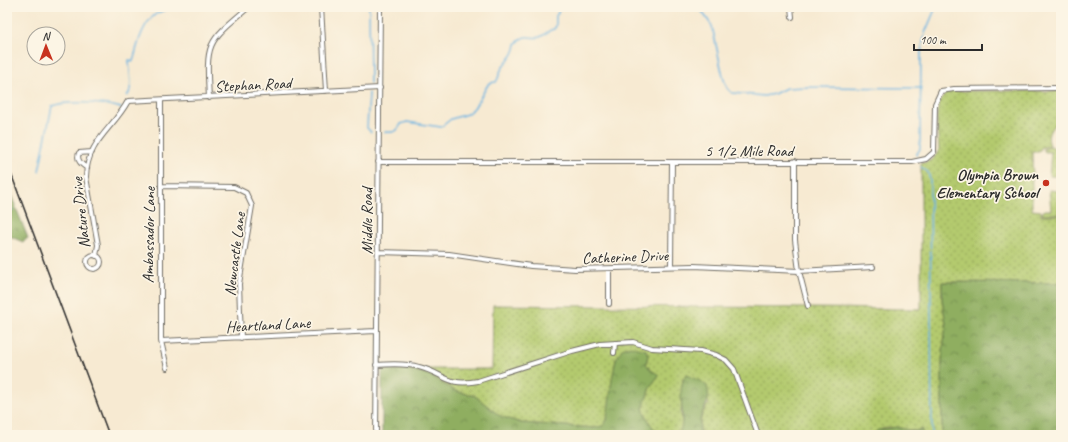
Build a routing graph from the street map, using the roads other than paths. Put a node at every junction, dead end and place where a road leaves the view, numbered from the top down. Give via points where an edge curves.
1 (249, 7) edge
2 (321, 7) edge
3 (380, 7) edge
4 (791, 7) edge
5 (792, 17) dead end
6 (380, 88) junction
7 (1061, 88) edge
8 (326, 91) junction
9 (209, 98) junction
10 (161, 100) junction
11 (128, 101) joint
12 (92, 152) junction
13 (378, 162) junction
14 (672, 162) junction
15 (795, 162) junction
16 (87, 168) junction
17 (161, 186) junction
18 (378, 252) junction
19 (96, 256) dead end
20 (671, 266) junction
21 (873, 267) dead end
22 (609, 269) junction
23 (799, 271) junction
24 (609, 304) dead end
25 (808, 306) dead end
26 (376, 331) junction
27 (240, 338) junction
28 (161, 340) junction
29 (615, 342) junction
30 (614, 353) dead end
31 (376, 365) junction
32 (167, 368) dead end
33 (376, 435) edge
34 (758, 435) edge

1 - 9 street via 218,34 210,47 207,61
2 - 8 street
3 - 6 street, Middle Road
4 - 5 street
6 - 8 street, Stephan Road
6 - 13 street, Middle Road
7 - 15 street, 5 1/2 Mile Road via 954,88 941,91 935,104 934,152 926,159 912,162
8 - 9 street, Stephan Road
9 - 10 street, Stephan Road
10 - 11 street, Stephan Road
10 - 17 street, Ambassador Lane
11 - 12 street, Nature Drive via 101,134
12 - 16 street, Nature Drive
12 - 16 street, Nature Drive via 79,153 78,156
13 - 14 street, 5 1/2 Mile Road
13 - 18 street, Middle Road
14 - 15 street, 5 1/2 Mile Road
14 - 20 street
15 - 23 street via 795,240
16 - 19 street, Nature Drive via 86,177 98,245
17 - 27 street, Newcastle Lane via 234,187 243,190 249,197 252,211 239,289
17 - 28 street, Ambassador Lane
18 - 22 street, Catherine Drive via 449,254 552,268
18 - 26 street, Middle Road
20 - 22 street, Catherine Drive
20 - 23 street, Catherine Drive
21 - 23 street, Catherine Drive
22 - 24 street
23 - 25 street
26 - 27 street, Heartland Lane
26 - 31 street, Middle Road
27 - 28 street, Heartland Lane
28 - 32 street, Ambassador Lane
29 - 30 street
29 - 31 street via 572,351 478,382 464,384 452,382 420,367
29 - 34 street via 633,342 652,348 701,351 716,354 726,360 734,369
31 - 33 street, Middle Road

